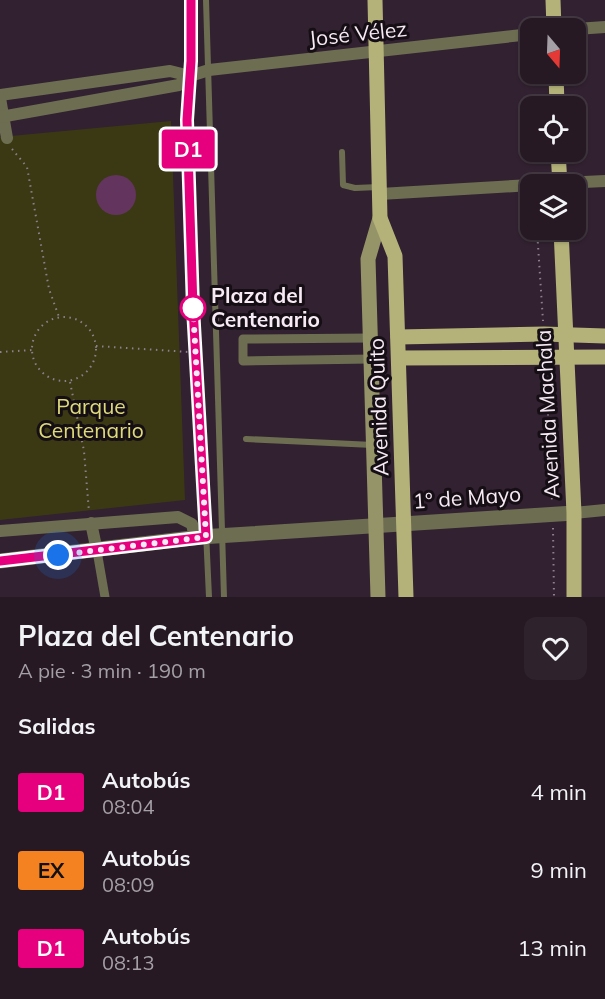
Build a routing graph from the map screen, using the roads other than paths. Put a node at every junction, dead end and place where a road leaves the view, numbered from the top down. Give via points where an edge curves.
1 (191, 0) edge
2 (206, 0) edge
3 (375, 0) edge
4 (553, 0) edge
5 (554, 18) edge
6 (605, 27) edge
7 (586, 28) edge
8 (520, 35) edge
9 (376, 52) junction
10 (209, 70) junction
11 (190, 76) junction
12 (0, 96) edge
13 (1, 116) edge
14 (7, 138) road end
15 (342, 152) dead end
16 (605, 181) edge
17 (586, 182) edge
18 (520, 185) edge
19 (380, 191) junction
20 (380, 218) junction
21 (561, 240) edge
22 (564, 335) junction
23 (605, 336) edge
24 (398, 337) junction
25 (370, 338) junction
26 (601, 357) edge
27 (399, 358) junction
28 (565, 358) junction
29 (371, 359) junction
30 (246, 439) dead end
31 (373, 445) junction
32 (605, 510) edge
33 (574, 513) junction
34 (91, 523) junction
35 (404, 524) junction
36 (375, 525) junction
37 (0, 531) edge
38 (223, 536) junction
39 (201, 537) junction
40 (96, 551) junction
41 (0, 561) edge
42 (105, 597) edge
43 (209, 597) edge
44 (224, 597) edge
45 (378, 597) edge
46 (406, 597) edge
47 (574, 597) edge

1 - 11 lane
2 - 10 lane
3 - 9 main road, Avenida Quito
4 - 5 main road
6 - 7 street
8 - 9 street, José Vélez
9 - 10 street, José Vélez
9 - 19 main road, Avenida Quito
10 - 11 street, José Vélez
10 - 38 lane
11 - 12 street, José Vélez via 170,71
11 - 13 street, José Vélez via 179,85
11 - 39 lane via 187,120
12 - 13 street
13 - 14 street
15 - 19 lane via 343,185
16 - 17 street
18 - 19 street
19 - 20 main road, Avenida Quito
20 - 24 main road, Avenida Quito via 395,256
20 - 25 main road, Avenida Quito via 368,259
21 - 22 main road, Avenida Machala
22 - 23 main road
22 - 24 main road
22 - 26 main road
22 - 28 main road, Avenida Machala
24 - 27 main road, Avenida Quito
25 - 29 main road, Avenida Quito
25 - 29 street via 243,339 243,360
26 - 28 main road
27 - 28 main road
27 - 35 main road, Avenida Quito
28 - 33 main road, Avenida Machala
29 - 31 main road, Avenida Quito
30 - 31 lane
31 - 36 main road, Avenida Quito
32 - 33 street, 1º de Mayo
33 - 35 street, 1º de Mayo
33 - 47 main road, Avenida Machala
34 - 37 street
34 - 39 street via 178,518 192,524
34 - 40 street
35 - 36 street, 1º de Mayo
35 - 46 main road, Avenida Quito
36 - 38 street, 1º de Mayo
36 - 45 main road, Avenida Quito
38 - 39 street, 1º de Mayo
38 - 44 lane
39 - 40 street, 1º de Mayo
39 - 43 lane
40 - 41 street, 1º de Mayo
40 - 42 street

